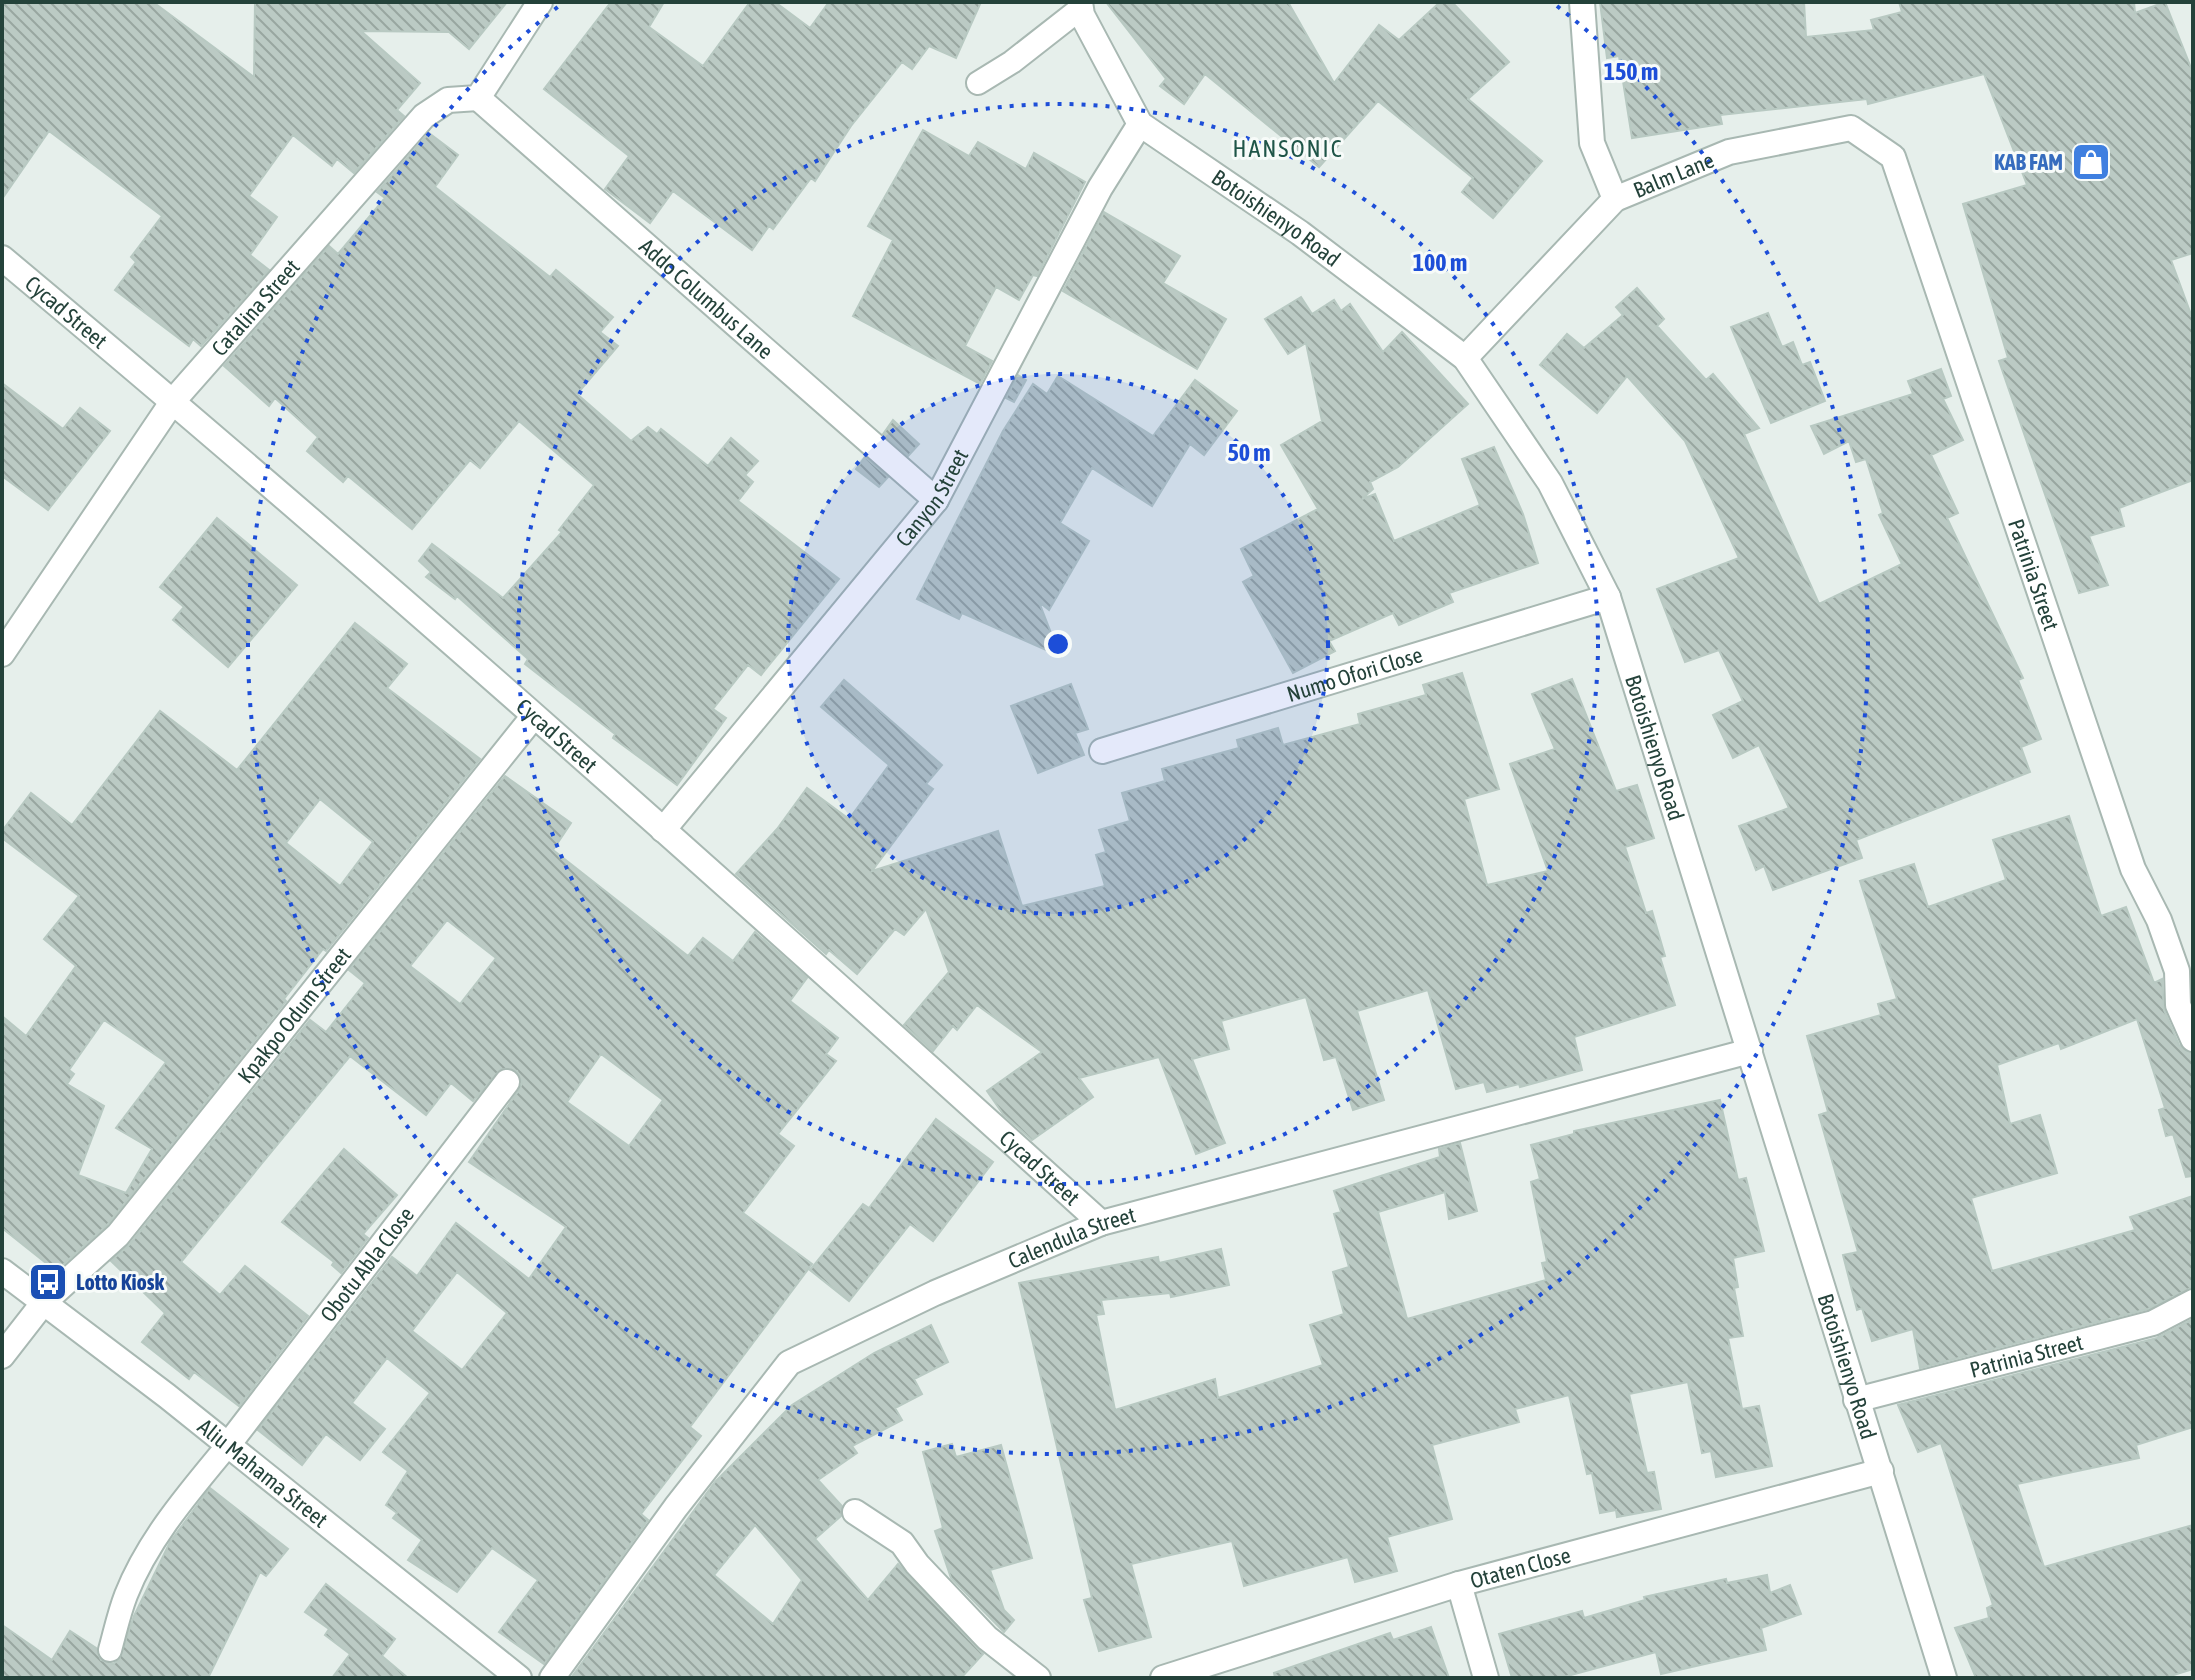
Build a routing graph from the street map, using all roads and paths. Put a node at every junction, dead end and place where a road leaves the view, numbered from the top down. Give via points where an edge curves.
1 (540, 2) edge
2 (1582, 2) edge
3 (1081, 5) edge
4 (978, 83) dead end
5 (478, 98) junction
6 (1140, 124) junction
7 (1851, 128) joint
8 (1615, 199) junction
9 (2, 258) edge
10 (1465, 358) junction
11 (173, 401) junction
12 (936, 500) junction
13 (1608, 597) junction
14 (2, 654) edge
15 (533, 717) junction
16 (1102, 751) dead end
17 (663, 830) junction
18 (2193, 1039) edge
19 (1750, 1051) junction
20 (507, 1082) dead end
21 (1101, 1223) junction
22 (2, 1271) edge
23 (44, 1302) junction
24 (2193, 1302) edge
25 (2, 1356) edge
26 (1856, 1400) junction
27 (228, 1445) junction
28 (1881, 1471) junction
29 (855, 1512) dead end
30 (1459, 1584) junction
31 (110, 1650) dead end
32 (519, 1678) edge
33 (552, 1678) edge
34 (1038, 1678) edge
35 (1163, 1678) edge
36 (1486, 1678) edge
37 (1944, 1678) edge

1 - 5 street
2 - 8 street via 1592,143
3 - 4 lane
3 - 6 street, Botoishienyo Road
5 - 11 street, Catalina Street via 448,100 424,116
5 - 12 street, Addo Columbus Lane
6 - 10 street, Botoishienyo Road via 1300,233
6 - 12 street, Canyon Street via 1100,188
7 - 8 street, Balm Lane via 1729,152
7 - 18 street, Patrinia Street via 1893,157 2133,869 2177,971 2178,1005
8 - 10 street, Balm Lane
9 - 11 street, Cycad Street
10 - 13 street, Botoishienyo Road via 1550,483
11 - 14 street, Catalina Street
11 - 15 street, Cycad Street
12 - 17 street, Canyon Street
13 - 16 street, Numo Ofori Close
13 - 19 street, Botoishienyo Road
15 - 17 street, Cycad Street
15 - 23 street, Kpakpo Odum Street via 118,1235
17 - 21 street, Cycad Street
19 - 21 street, Calendula Street
19 - 26 street, Botoishienyo Road
20 - 27 street, Obotu Abla Close
21 - 33 street, Calendula Street via 1034,1248 789,1363
22 - 23 street, Aliu Mahama Street
23 - 25 street, Kpakpo Odum Street
23 - 27 street, Aliu Mahama Street
24 - 26 street, Patrinia Street via 2153,1323
26 - 28 street, Botoishienyo Road
27 - 31 lane via 175,1510 147,1556 126,1594
27 - 32 street, Aliu Mahama Street
28 - 30 street, Otaten Close
28 - 37 street, Botoishienyo Road
29 - 34 street via 902,1543 987,1638
30 - 35 street, Otaten Close
30 - 36 street

